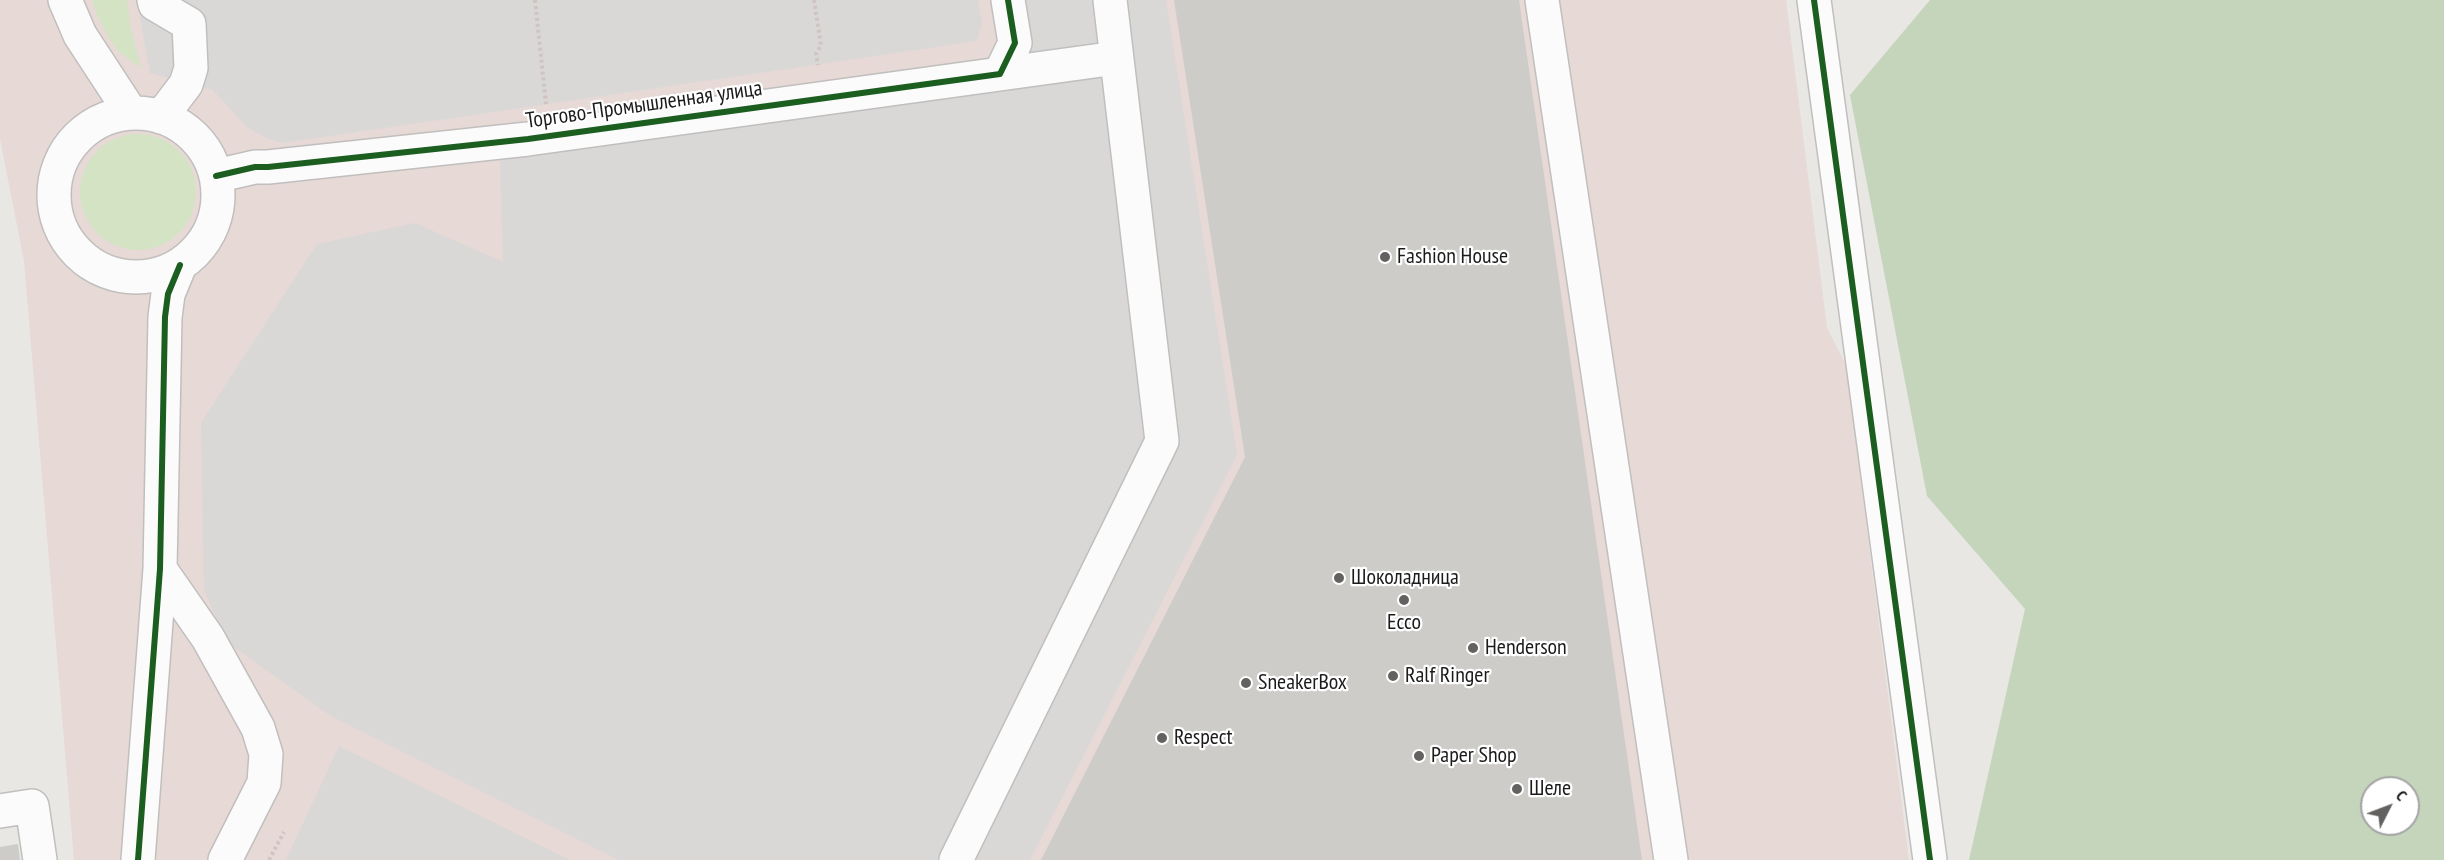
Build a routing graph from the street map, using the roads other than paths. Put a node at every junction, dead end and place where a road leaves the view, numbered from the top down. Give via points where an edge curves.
1 (65, 0) edge
2 (154, 0) edge
3 (1008, 0) edge
4 (1110, 0) edge
5 (1542, 0) edge
6 (1814, 0) edge
7 (1116, 58) junction
8 (1000, 74) junction
9 (146, 115) junction
10 (216, 176) junction
11 (180, 265) junction
12 (160, 569) junction
13 (0, 811) edge
14 (40, 860) edge
15 (138, 860) edge
16 (225, 860) edge
17 (956, 860) edge
18 (1671, 860) edge
19 (1930, 860) edge

1 - 9 street via 92,56
2 - 9 street via 189,24 191,68 186,84
3 - 8 street via 1014,43
4 - 7 street
5 - 18 street
6 - 19 street
7 - 8 street, Торгово-Промышленная улица
7 - 17 street via 1162,441
8 - 10 street, Торгово-Промышленная улица via 549,136 255,167
9 - 10 street via 176,124 190,134 210,160
9 - 11 street via 116,115 80,134 58,167 53,187 54,208 69,245 101,271 141,278
10 - 11 street via 218,196 208,236
11 - 12 street via 168,294 165,316
12 - 15 street
12 - 16 street via 208,638 258,728 266,754 264,783
13 - 14 street via 32,806

